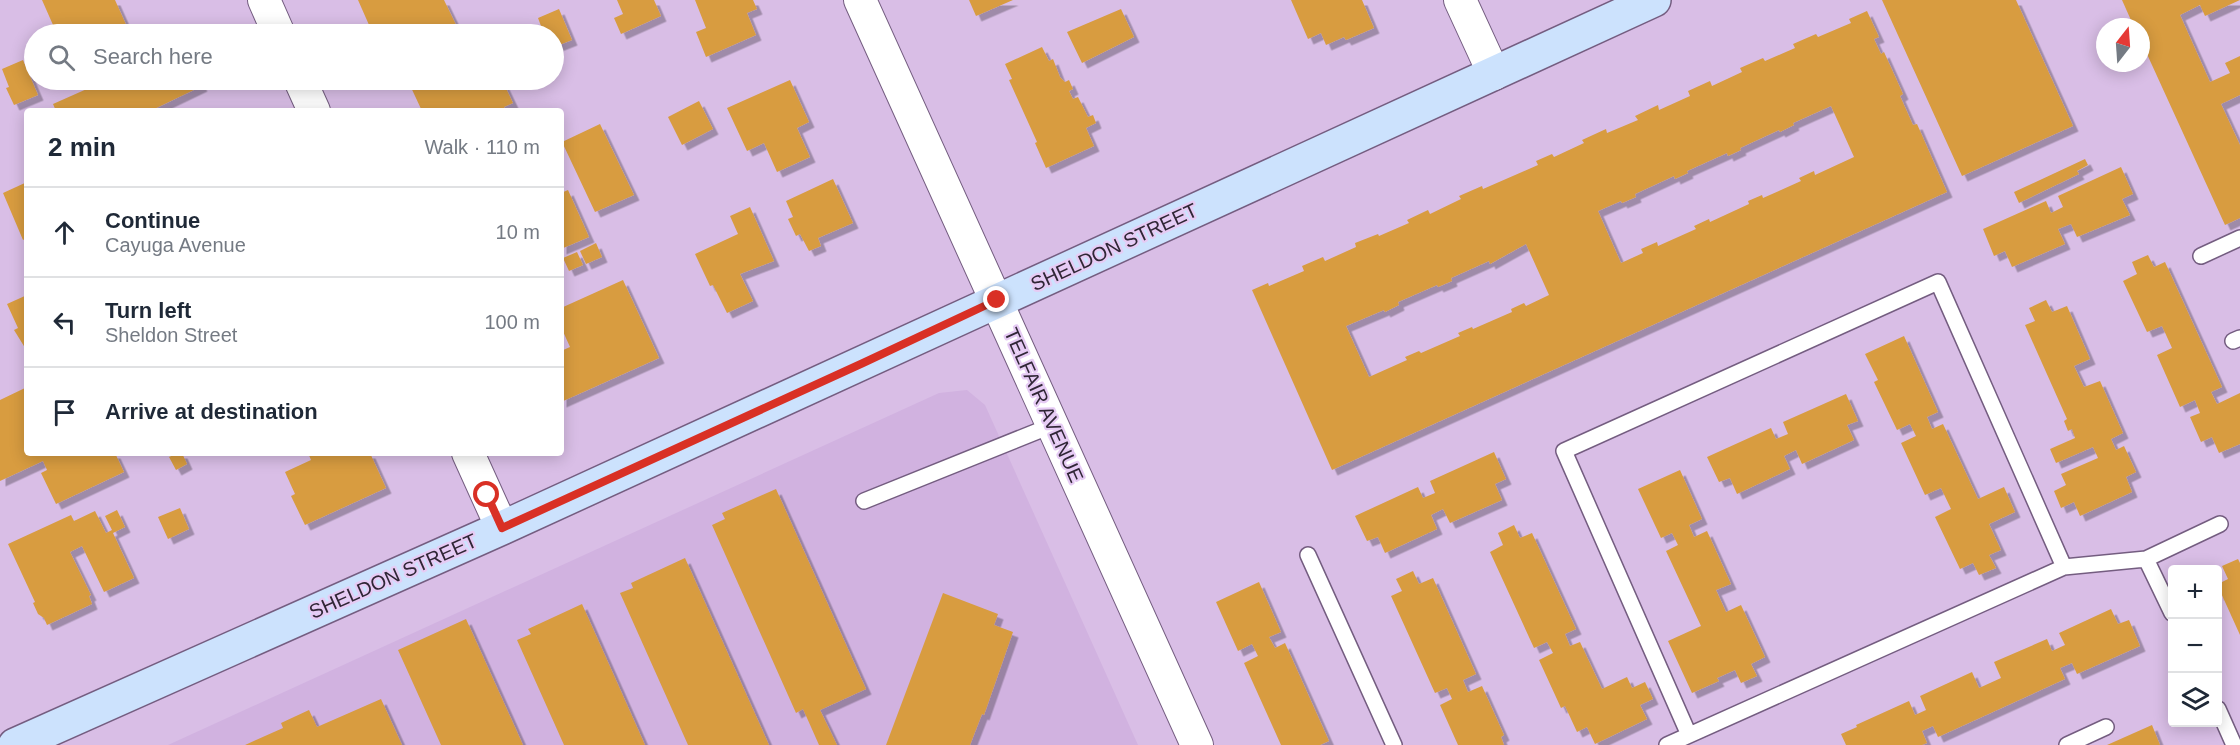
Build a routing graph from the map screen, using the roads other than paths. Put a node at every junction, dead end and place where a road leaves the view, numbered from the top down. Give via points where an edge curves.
1 (264, 0) edge
2 (860, 0) edge
3 (1460, 0) edge
4 (1654, 0) edge
5 (275, 24) edge
6 (1494, 74) junction
7 (305, 90) edge
8 (313, 108) edge
9 (2240, 238) edge
10 (2201, 256) dead end
11 (997, 300) junction
12 (1053, 425) junction
13 (469, 456) edge
14 (864, 501) dead end
15 (2220, 524) dead end
16 (502, 528) junction
17 (1308, 555) dead end
18 (2146, 559) junction
19 (2064, 567) junction
20 (2168, 605) edge
21 (2222, 720) edge
22 (2106, 727) dead end
23 (1689, 735) junction
24 (15, 745) edge
25 (1197, 745) edge
26 (1395, 745) edge
27 (1667, 745) edge
28 (2067, 745) edge
29 (2234, 745) edge

1 - 5 street
2 - 11 street, TELFAIR AVENUE
3 - 6 street
4 - 6 main road, SHELDON STREET
6 - 11 main road, SHELDON STREET
7 - 8 street
9 - 10 lane
11 - 12 street, TELFAIR AVENUE
11 - 16 main road, SHELDON STREET
12 - 14 lane
12 - 25 street, TELFAIR AVENUE
13 - 16 street
15 - 18 lane
16 - 24 main road, SHELDON STREET
17 - 26 lane
18 - 19 lane
18 - 20 lane
19 - 23 lane
19 - 23 lane via 1938,282 1564,451
21 - 29 lane
22 - 28 lane
23 - 27 lane

